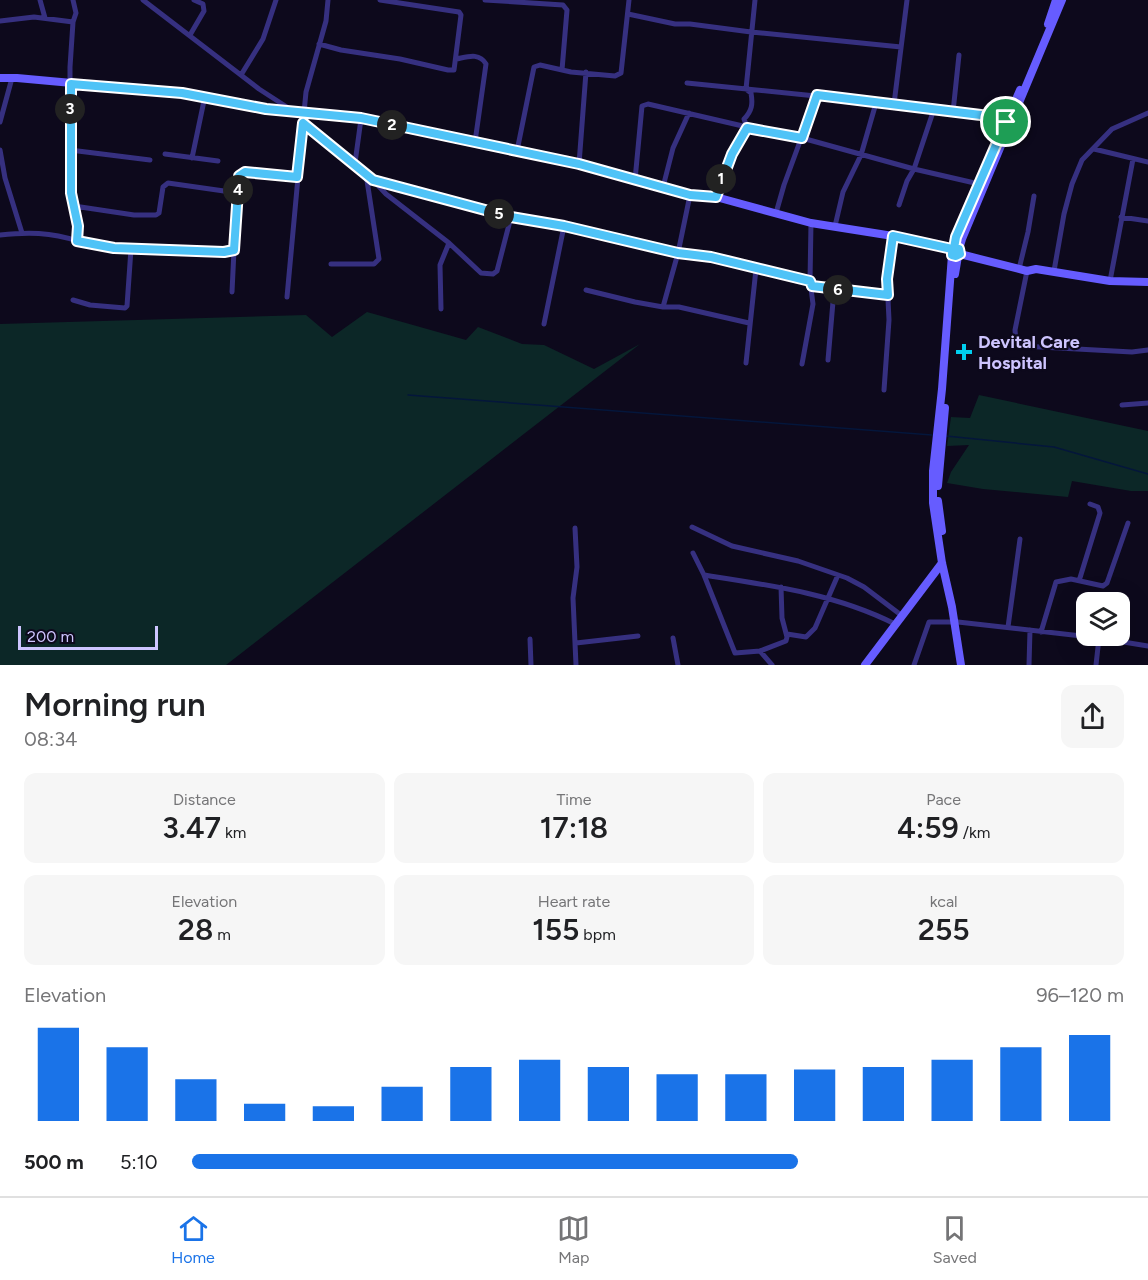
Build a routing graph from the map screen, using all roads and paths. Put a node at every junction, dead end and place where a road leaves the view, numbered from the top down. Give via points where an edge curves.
1 (40, 0) edge
2 (73, 0) edge
3 (143, 0) edge
4 (194, 0) edge
5 (276, 0) edge
6 (328, 0) edge
7 (380, 0) edge
8 (485, 0) edge
9 (629, 0) edge
10 (754, 0) edge
11 (907, 0) edge
12 (1056, 0) edge
13 (1062, 0) edge
14 (628, 14) junction
15 (45, 18) junction
16 (0, 21) edge
17 (73, 22) junction
18 (751, 32) junction
19 (190, 35) junction
20 (319, 44) junction
21 (901, 46) junction
22 (959, 56) dead end
23 (456, 59) junction
24 (562, 70) junction
25 (586, 72) junction
26 (241, 75) junction
27 (12, 77) junction
28 (0, 78) edge
29 (687, 82) dead end
30 (71, 84) junction
31 (746, 89) junction
32 (817, 95) junction
33 (205, 96) junction
34 (876, 103) junction
35 (894, 104) junction
36 (934, 109) junction
37 (294, 112) junction
38 (304, 112) junction
39 (953, 112) junction
40 (689, 113) junction
41 (1148, 113) edge
42 (361, 118) junction
43 (0, 122) edge
44 (1006, 122) junction
45 (303, 123) junction
46 (747, 128) junction
47 (802, 138) junction
48 (475, 142) junction
49 (1094, 149) junction
50 (0, 150) edge
51 (70, 150) junction
52 (517, 151) junction
53 (165, 154) dead end
54 (861, 155) junction
55 (192, 158) junction
56 (1133, 159) junction
57 (150, 160) dead end
58 (218, 162) dead end
59 (1148, 162) edge
60 (355, 163) junction
61 (579, 164) junction
62 (914, 170) junction
63 (365, 172) junction
64 (297, 177) junction
65 (373, 180) junction
66 (635, 180) junction
67 (979, 184) junction
68 (8, 186) junction
69 (0, 187) edge
70 (663, 187) junction
71 (238, 194) junction
72 (690, 195) junction
73 (1034, 196) dead end
74 (716, 197) junction
75 (899, 205) dead end
76 (74, 206) junction
77 (776, 213) junction
78 (511, 217) junction
79 (1121, 217) junction
80 (1148, 221) edge
81 (811, 223) junction
82 (564, 226) junction
83 (836, 226) junction
84 (22, 232) junction
85 (0, 235) edge
86 (893, 236) junction
87 (77, 241) junction
88 (449, 243) junction
89 (131, 249) junction
90 (234, 250) junction
91 (956, 252) junction
92 (678, 253) junction
93 (331, 264) dead end
94 (756, 269) junction
95 (1023, 270) junction
96 (1054, 271) junction
97 (1110, 281) junction
98 (1148, 282) edge
99 (811, 284) junction
100 (586, 290) dead end
101 (834, 290) junction
102 (232, 292) dead end
103 (888, 295) junction
104 (287, 297) dead end
105 (73, 300) dead end
106 (663, 307) junction
107 (441, 309) dead end
108 (749, 323) junction
109 (544, 324) dead end
110 (1148, 350) edge
111 (828, 360) dead end
112 (746, 363) dead end
113 (802, 364) dead end
114 (884, 390) dead end
115 (1148, 403) edge
116 (1122, 405) dead end
117 (938, 445) junction
118 (1090, 504) dead end
119 (1128, 523) dead end
120 (692, 527) dead end
121 (575, 528) dead end
122 (1020, 539) dead end
123 (693, 553) dead end
124 (942, 563) junction
125 (704, 575) junction
126 (838, 575) junction
127 (1079, 581) junction
128 (781, 587) junction
129 (828, 600) junction
130 (902, 615) junction
131 (955, 622) junction
132 (895, 624) junction
133 (1008, 627) junction
134 (1030, 630) junction
135 (1041, 632) junction
136 (787, 634) junction
137 (638, 636) dead end
138 (1076, 636) edge
139 (673, 638) dead end
140 (530, 639) dead end
141 (1130, 643) edge
142 (576, 644) junction
143 (1098, 646) edge
144 (1148, 646) edge
145 (760, 651) junction
146 (531, 665) edge
147 (576, 665) edge
148 (678, 665) edge
149 (772, 665) edge
150 (865, 665) edge
151 (914, 665) edge
152 (960, 665) edge
153 (966, 665) edge
154 (1029, 665) edge
155 (1095, 665) edge

1 - 15 street
2 - 17 street
3 - 19 street
4 - 19 street via 203,4 204,11
5 - 26 street via 263,39
6 - 20 street
7 - 23 street via 459,12
8 - 24 street via 566,7
9 - 14 street
10 - 18 street
11 - 21 street
12 - 44 street
13 - 91 street
14 - 18 street via 675,24
14 - 25 street via 621,73 615,76
15 - 16 street
15 - 17 street
17 - 30 street
18 - 21 street
18 - 31 street
19 - 26 street
20 - 23 street via 448,70 454,70
20 - 38 street
21 - 35 street
22 - 39 street
23 - 48 street via 474,56 486,63
24 - 25 street
24 - 52 street via 540,65 534,68
25 - 61 street
26 - 37 street
27 - 28 street
27 - 30 street
27 - 43 street
29 - 31 street
30 - 33 street
30 - 51 street
31 - 32 street
31 - 46 street via 753,102 744,119
32 - 34 street
32 - 47 street
33 - 37 street
33 - 55 street
34 - 35 street
34 - 54 street
35 - 36 street
36 - 39 street
36 - 62 street
37 - 38 street
38 - 42 street
38 - 45 street
39 - 44 street
40 - 46 street
40 - 66 street via 642,105
40 - 70 street via 673,148
41 - 49 street via 1112,129
42 - 48 street
42 - 60 street
44 - 67 street
45 - 60 street
45 - 64 street
46 - 47 street
46 - 74 street via 732,154
47 - 54 street
47 - 77 street
48 - 52 street
49 - 56 street
49 - 96 street via 1082,160 1072,184
50 - 68 street
51 - 57 street
51 - 76 street
52 - 61 street
53 - 55 street
54 - 62 street
54 - 83 street via 843,192
55 - 58 street
56 - 59 street
56 - 79 street
60 - 63 street
61 - 66 street
62 - 67 street
62 - 75 street
63 - 65 street
63 - 93 street via 379,259 374,264
64 - 71 street via 241,173
64 - 104 street
65 - 78 street
65 - 88 street
66 - 70 street
67 - 91 street via 956,237
68 - 69 street
68 - 84 street
70 - 72 street
71 - 76 street via 168,183 163,187 159,213 148,217
71 - 90 street
72 - 74 street
72 - 92 street
73 - 95 street
74 - 77 street
76 - 87 street via 79,227
77 - 81 street
78 - 82 street
78 - 88 street via 493,274 482,273
79 - 80 street
79 - 97 street
81 - 83 street
81 - 99 street
82 - 92 street
82 - 109 street
83 - 86 street
84 - 85 street
84 - 87 street
86 - 91 street
86 - 103 street
87 - 89 street
88 - 107 street via 440,265
89 - 90 street
89 - 105 street via 125,308
90 - 102 street
91 - 95 street
91 - 117 street
92 - 94 street
92 - 106 street
94 - 99 street
94 - 108 street
95 - 96 street
95 - 110 street via 1015,330 1016,342 1022,346
96 - 97 street
97 - 98 street
99 - 101 street
99 - 113 street via 813,304
100 - 106 street
101 - 103 street
101 - 111 street
103 - 114 street
106 - 108 street
108 - 112 street
115 - 116 street
117 - 124 street via 933,503
117 - 131 street via 938,506
118 - 127 street via 1098,507 1100,513
119 - 127 street via 1107,583 1102,586
120 - 126 street via 732,546
121 - 142 street
122 - 133 street
123 - 125 street
124 - 130 street
124 - 131 street
125 - 128 street
125 - 145 street via 733,651
126 - 129 street
126 - 130 street via 864,587
127 - 135 street via 1056,582
128 - 129 street
128 - 136 street
129 - 132 street via 867,610
129 - 136 street via 806,637
130 - 132 street
131 - 133 street
131 - 151 street via 929,622
131 - 152 street
131 - 153 street
132 - 150 street
133 - 134 street
134 - 135 street
134 - 154 street
135 - 138 street
136 - 145 street via 786,641
137 - 142 street
139 - 148 street
140 - 146 street
141 - 144 street
142 - 147 street
143 - 155 street
145 - 149 street

